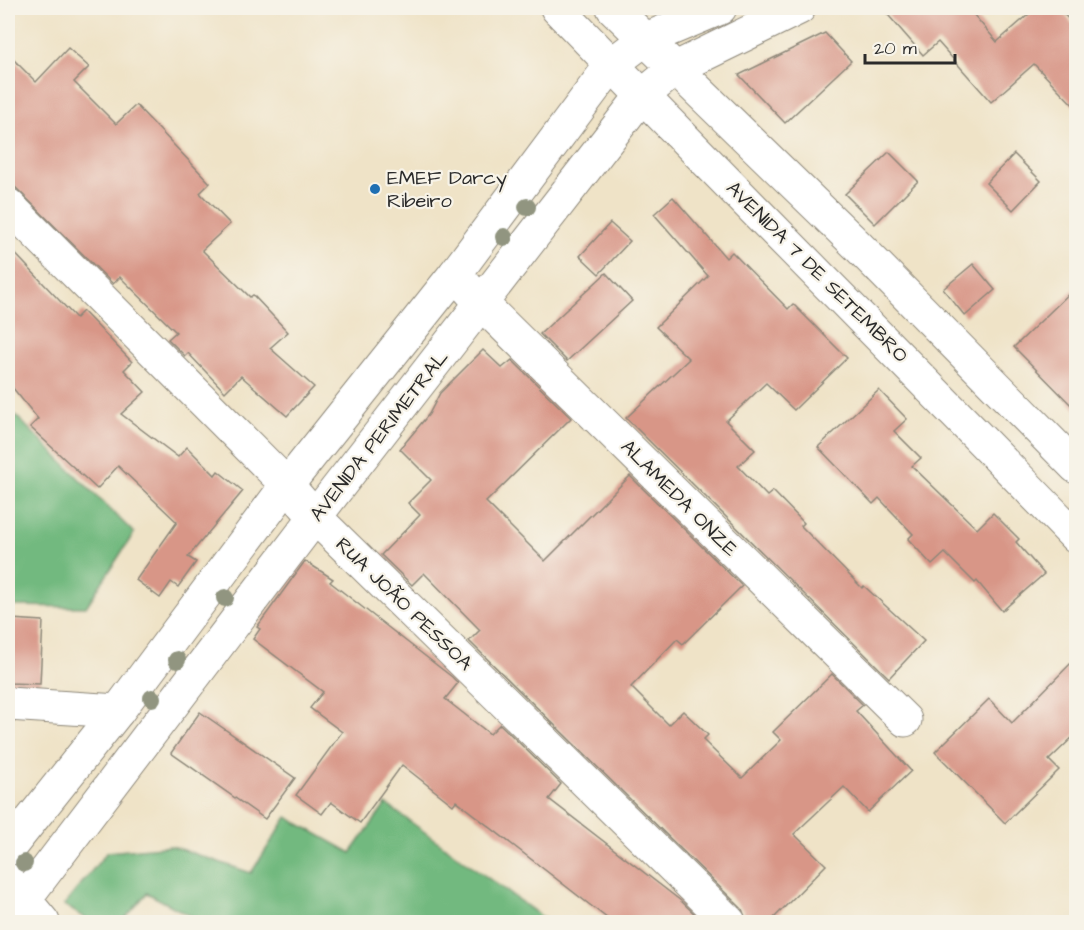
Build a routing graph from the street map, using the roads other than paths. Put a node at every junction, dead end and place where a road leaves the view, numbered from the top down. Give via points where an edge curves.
1 (557, 8) edge
2 (613, 8) edge
3 (720, 8) edge
4 (799, 8) edge
5 (644, 40) junction
6 (612, 64) junction
7 (676, 68) junction
8 (641, 96) junction
9 (8, 206) edge
10 (857, 245) junction
11 (455, 274) junction
12 (823, 276) junction
13 (482, 304) junction
14 (1077, 468) edge
15 (287, 485) junction
16 (315, 517) junction
17 (1075, 533) edge
18 (8, 704) edge
19 (118, 711) junction
20 (905, 720) dead end
21 (61, 783) junction
22 (93, 811) junction
23 (8, 849) edge
24 (21, 906) edge
25 (729, 922) edge

1 - 6 street, AVENIDA 7 DE SETEMBRO
2 - 5 street
3 - 5 street, AVENIDA PERIMETRAL
4 - 7 street, AVENIDA PERIMETRAL
5 - 6 street, AVENIDA PERIMETRAL
5 - 7 street
6 - 8 street, AVENIDA 7 DE SETEMBRO
6 - 11 street, AVENIDA PERIMETRAL
7 - 8 street, AVENIDA PERIMETRAL
7 - 10 street
8 - 12 street, AVENIDA 7 DE SETEMBRO
8 - 13 street, AVENIDA PERIMETRAL
9 - 15 street, RUA JOÃO PESSOA
10 - 12 street
10 - 14 street
11 - 13 street, ALAMEDA ONZE
11 - 15 street, AVENIDA PERIMETRAL
12 - 17 street, AVENIDA 7 DE SETEMBRO
13 - 16 street, AVENIDA PERIMETRAL
13 - 20 street, ALAMEDA ONZE
15 - 16 street, RUA JOÃO PESSOA
15 - 19 street, AVENIDA PERIMETRAL
16 - 22 street, AVENIDA PERIMETRAL
16 - 25 street, RUA JOÃO PESSOA
18 - 19 street
19 - 21 street, AVENIDA PERIMETRAL
21 - 22 street
21 - 23 street, AVENIDA PERIMETRAL
22 - 24 street, AVENIDA PERIMETRAL

